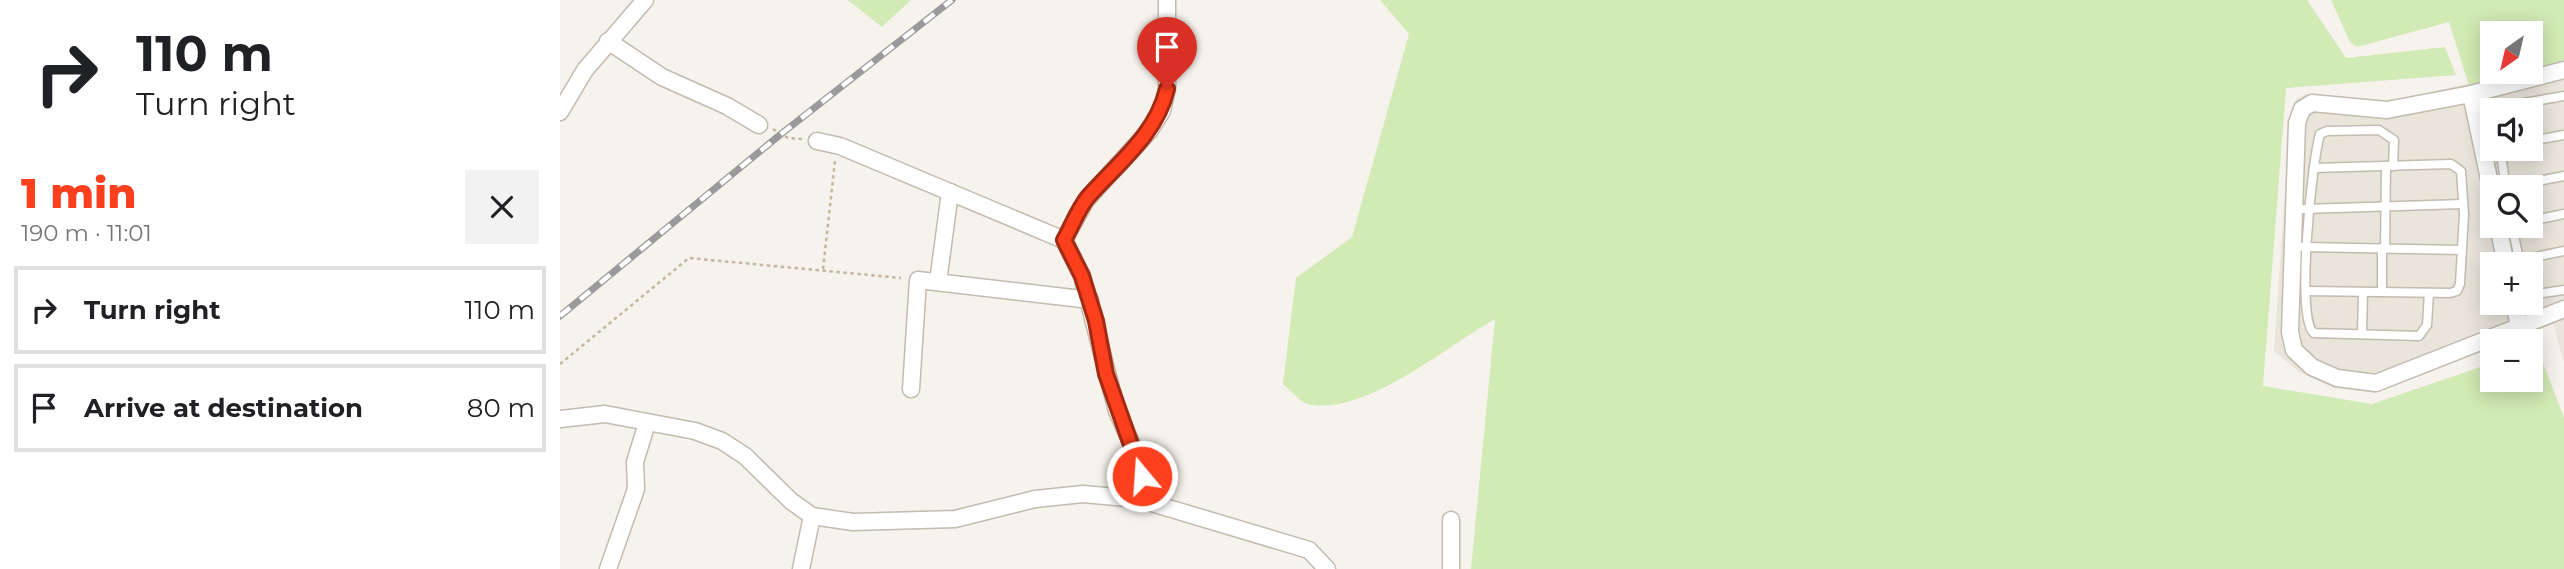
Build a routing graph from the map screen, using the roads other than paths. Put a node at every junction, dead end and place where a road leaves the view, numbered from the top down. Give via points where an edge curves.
1 (645, 0) edge
2 (1167, 0) edge
3 (608, 41) junction
4 (2564, 70) edge
5 (2471, 94) junction
6 (2564, 96) edge
7 (2543, 100) edge
8 (560, 113) edge
9 (2480, 124) edge
10 (760, 125) road end
11 (2564, 135) edge
12 (2543, 139) edge
13 (817, 141) road end
14 (2389, 166) junction
15 (2314, 168) junction
16 (2564, 176) edge
17 (2543, 180) edge
18 (950, 192) junction
19 (2463, 204) junction
20 (2385, 205) junction
21 (2302, 209) junction
22 (2564, 214) edge
23 (2543, 218) edge
24 (1064, 240) junction
25 (2299, 247) junction
26 (2383, 248) junction
27 (2461, 250) junction
28 (2564, 251) edge
29 (2543, 256) edge
30 (938, 282) junction
31 (2564, 290) edge
32 (2307, 291) junction
33 (2362, 292) junction
34 (2382, 292) junction
35 (2428, 293) junction
36 (2543, 293) edge
37 (1090, 300) junction
38 (2562, 314) edge
39 (2517, 315) edge
40 (2519, 326) junction
41 (2362, 334) junction
42 (911, 389) dead end
43 (560, 419) edge
44 (647, 423) junction
45 (1138, 499) junction
46 (812, 516) junction
47 (1451, 520) dead end
48 (608, 569) edge
49 (801, 569) edge
50 (1327, 569) edge
51 (1451, 569) edge

1 - 3 street
2 - 24 street via 1167,89 1162,111 1086,200
3 - 8 street
3 - 10 street via 662,77
4 - 5 street
5 - 9 street
5 - 21 street via 2387,110 2312,103 2302,109 2297,123
6 - 7 lane
11 - 12 lane
13 - 18 street via 840,146
14 - 15 lane
14 - 15 lane via 2394,140 2388,134 2379,130 2327,131 2320,134
14 - 19 lane via 2451,164 2460,171
14 - 20 lane
15 - 21 lane
16 - 17 lane
18 - 24 street
18 - 30 street
19 - 20 lane
19 - 27 lane
20 - 21 lane
20 - 26 lane
21 - 25 street
22 - 23 lane
24 - 37 street
25 - 26 lane
25 - 32 lane
25 - 40 street via 2290,332 2294,350 2312,367 2337,379 2376,383
26 - 27 lane
26 - 34 lane
27 - 35 lane via 2457,291
28 - 29 lane
30 - 37 street
30 - 42 street via 919,279
31 - 36 lane
32 - 33 lane
32 - 41 lane via 2309,330
33 - 34 lane
33 - 41 lane
34 - 35 lane
35 - 41 lane via 2427,325 2419,336
37 - 45 street via 1100,356 1138,458 1142,476
38 - 40 street
39 - 40 street
43 - 44 street via 593,413
44 - 46 street via 722,441
44 - 48 street via 635,462 636,489
45 - 46 street via 1069,494 956,519 853,522
45 - 50 street via 1309,550
46 - 49 street
47 - 51 street

